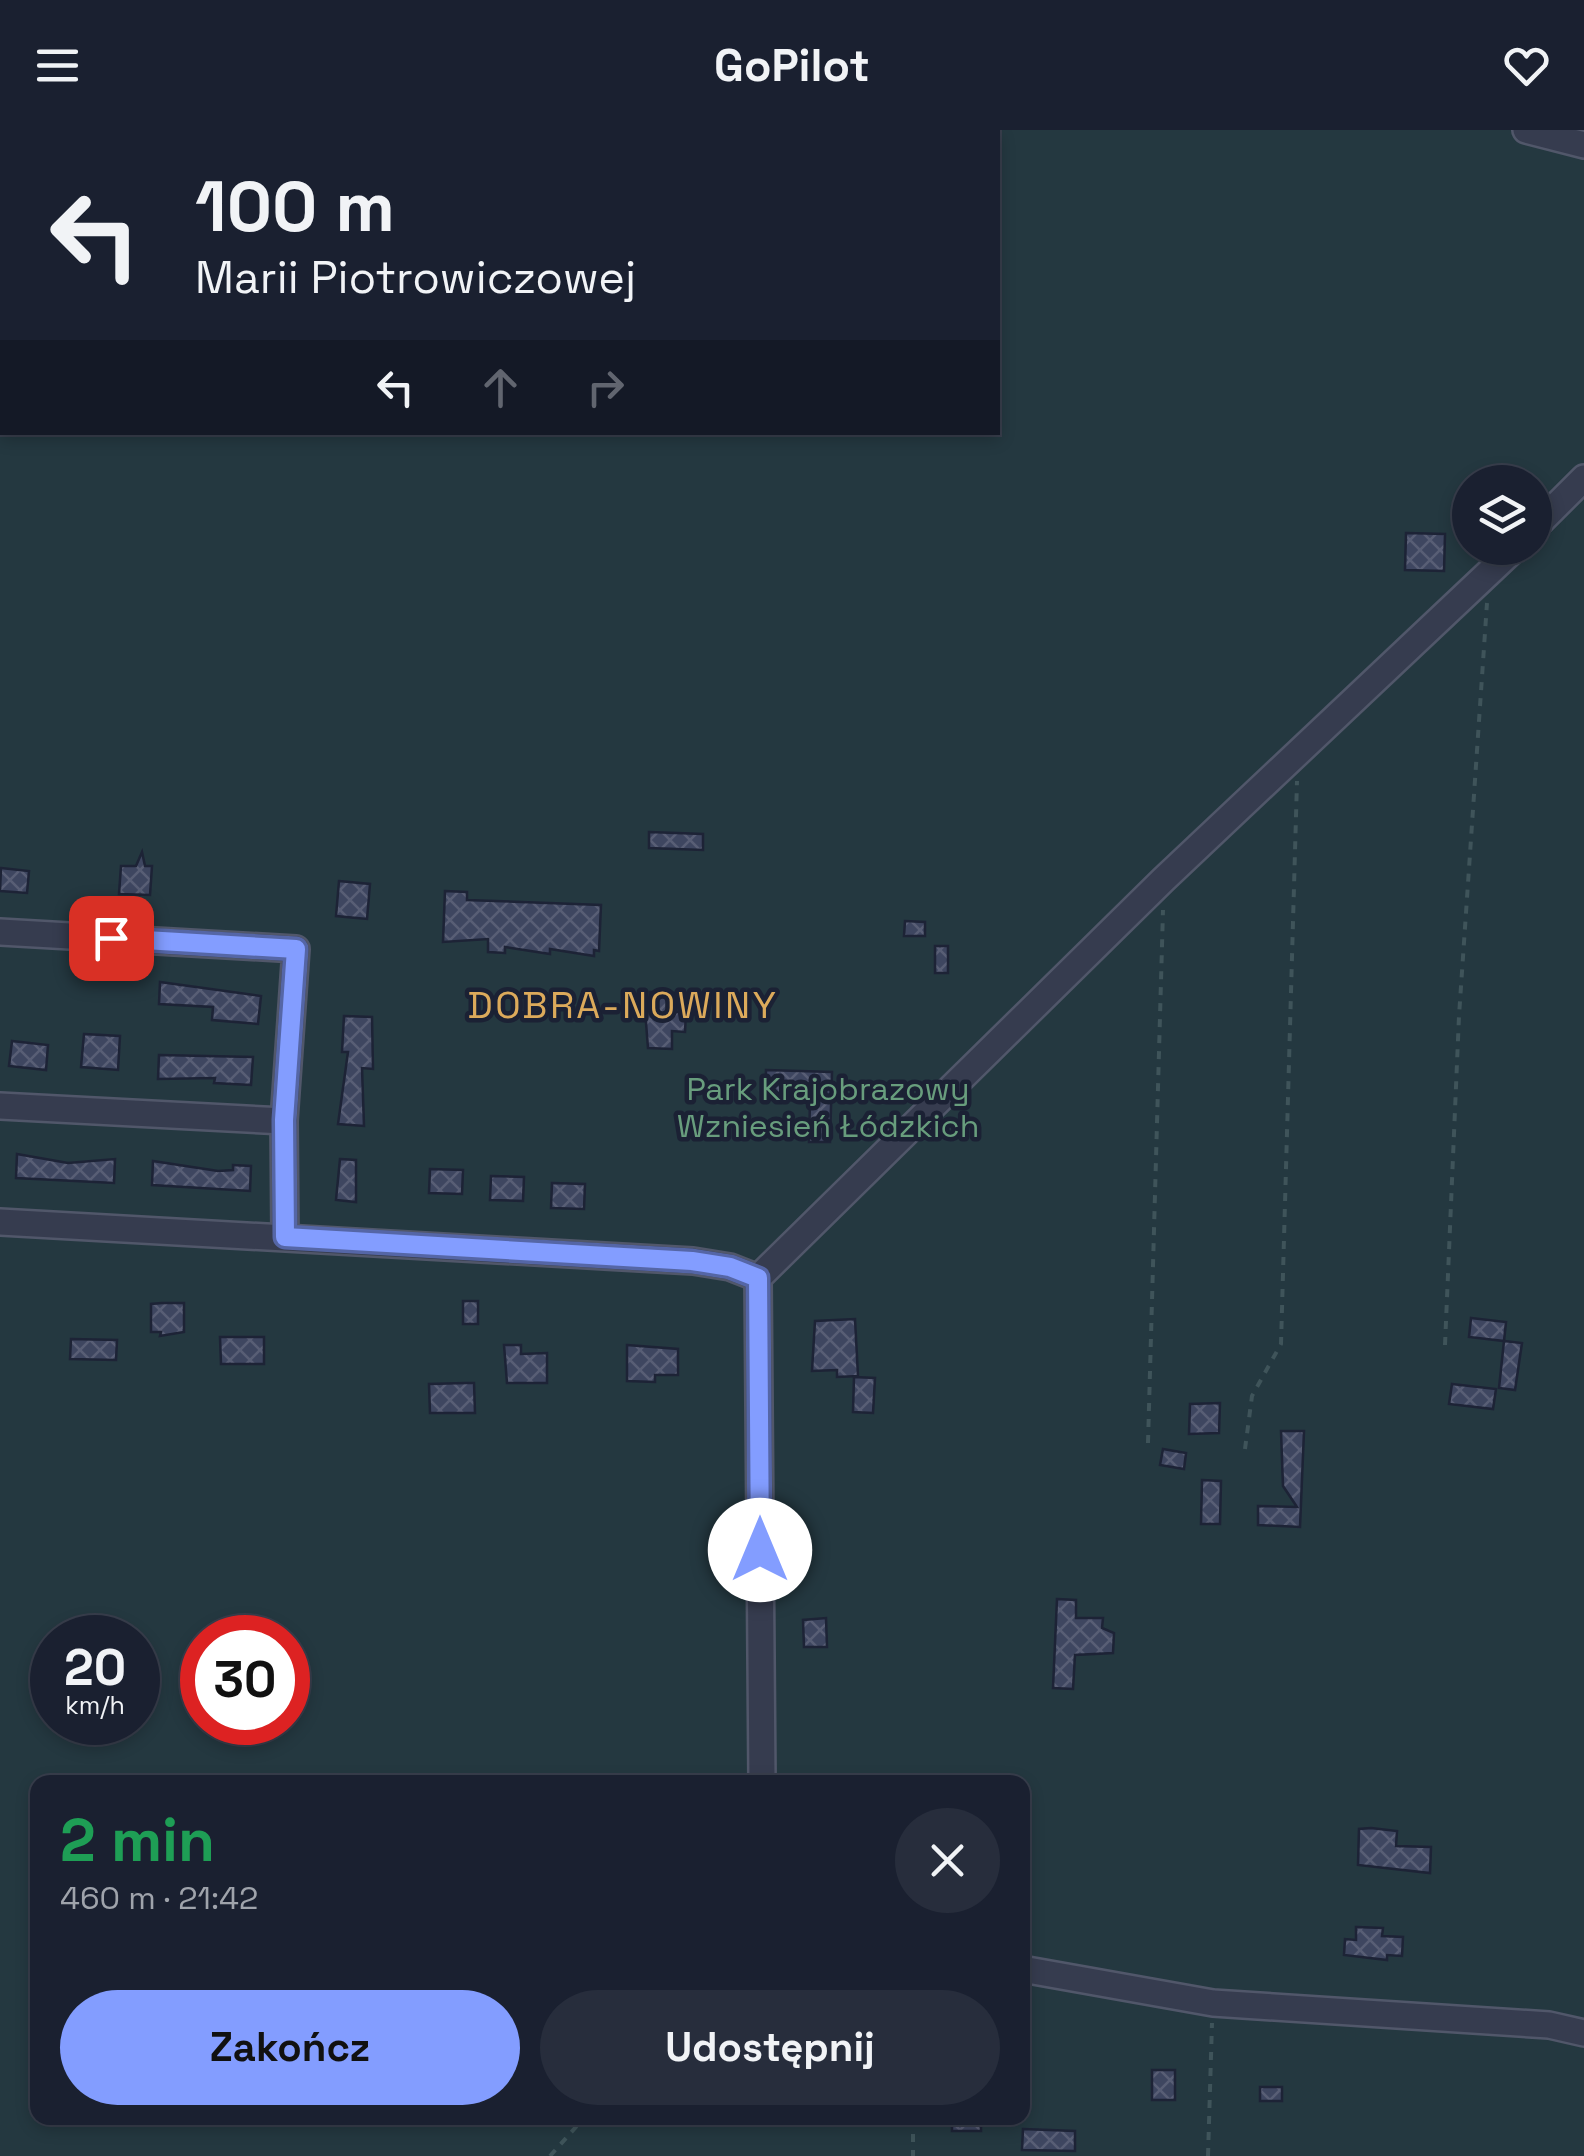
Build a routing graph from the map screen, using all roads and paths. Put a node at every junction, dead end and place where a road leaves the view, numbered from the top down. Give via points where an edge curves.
1 (1526, 130) edge
2 (1584, 145) edge
3 (1584, 478) edge
4 (1552, 511) edge
5 (1498, 565) edge
6 (1489, 574) junction
7 (1298, 751) junction
8 (1163, 880) junction
9 (0, 932) edge
10 (0, 1106) edge
11 (284, 1120) junction
12 (0, 1222) edge
13 (285, 1237) junction
14 (758, 1278) junction
15 (1445, 1344) dead end
16 (1148, 1443) dead end
17 (1245, 1449) dead end
18 (762, 1775) edge
19 (1030, 1971) edge
20 (1212, 2003) junction
21 (1584, 2032) edge
22 (578, 2125) edge
23 (912, 2125) edge
24 (550, 2156) edge
25 (913, 2156) edge
26 (1208, 2156) edge

1 - 2 street
3 - 4 street
5 - 6 street
6 - 7 street
6 - 15 path
7 - 8 street
7 - 17 path via 1281,1344 1252,1396
8 - 14 street
8 - 16 path
9 - 11 street via 296,949
10 - 11 street
11 - 13 street
12 - 13 street
13 - 14 street via 692,1261
14 - 18 street
19 - 20 street
20 - 21 street
20 - 26 path
22 - 24 path
23 - 25 path

